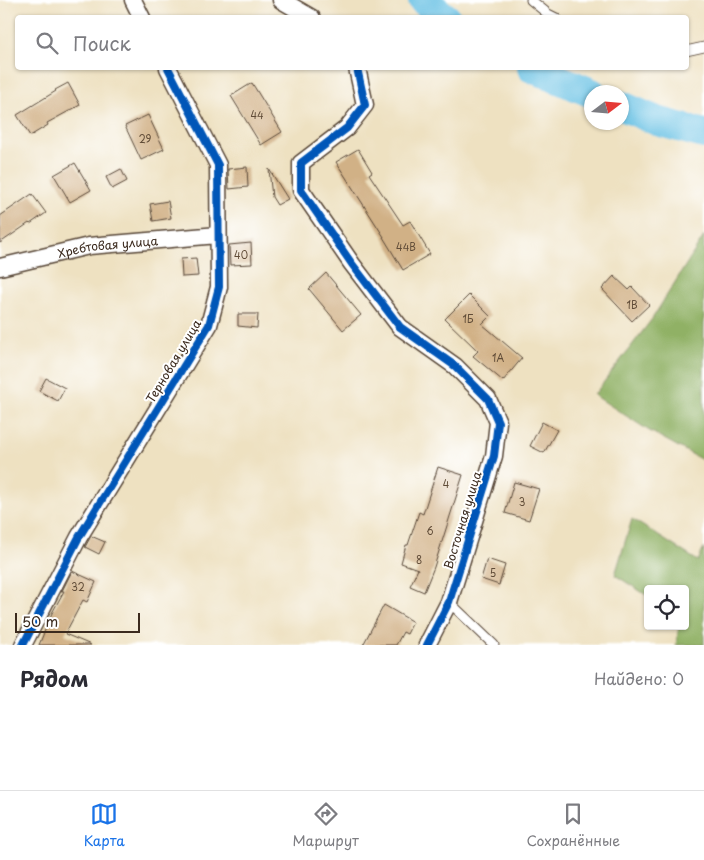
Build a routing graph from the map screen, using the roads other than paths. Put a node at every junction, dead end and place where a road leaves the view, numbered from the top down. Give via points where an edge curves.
1 (133, 0) edge
2 (281, 0) edge
3 (531, 0) edge
4 (140, 15) edge
5 (307, 15) edge
6 (550, 15) edge
7 (704, 47) edge
8 (689, 50) edge
9 (169, 70) edge
10 (357, 70) edge
11 (218, 235) junction
12 (0, 266) edge
13 (449, 602) junction
14 (23, 645) edge
15 (427, 645) edge
16 (494, 645) edge

1 - 4 street
2 - 5 street
3 - 6 lane
7 - 8 lane
9 - 11 street, Терновая улица via 218,165
10 - 13 street, Восточная улица via 365,105 347,128 301,163 301,190 400,327 455,366 488,399 498,422 494,456
11 - 12 street, Хребтовая улица via 89,246
11 - 14 street, Терновая улица via 219,287 209,326 79,537
13 - 15 street, Восточная улица
13 - 16 lane

